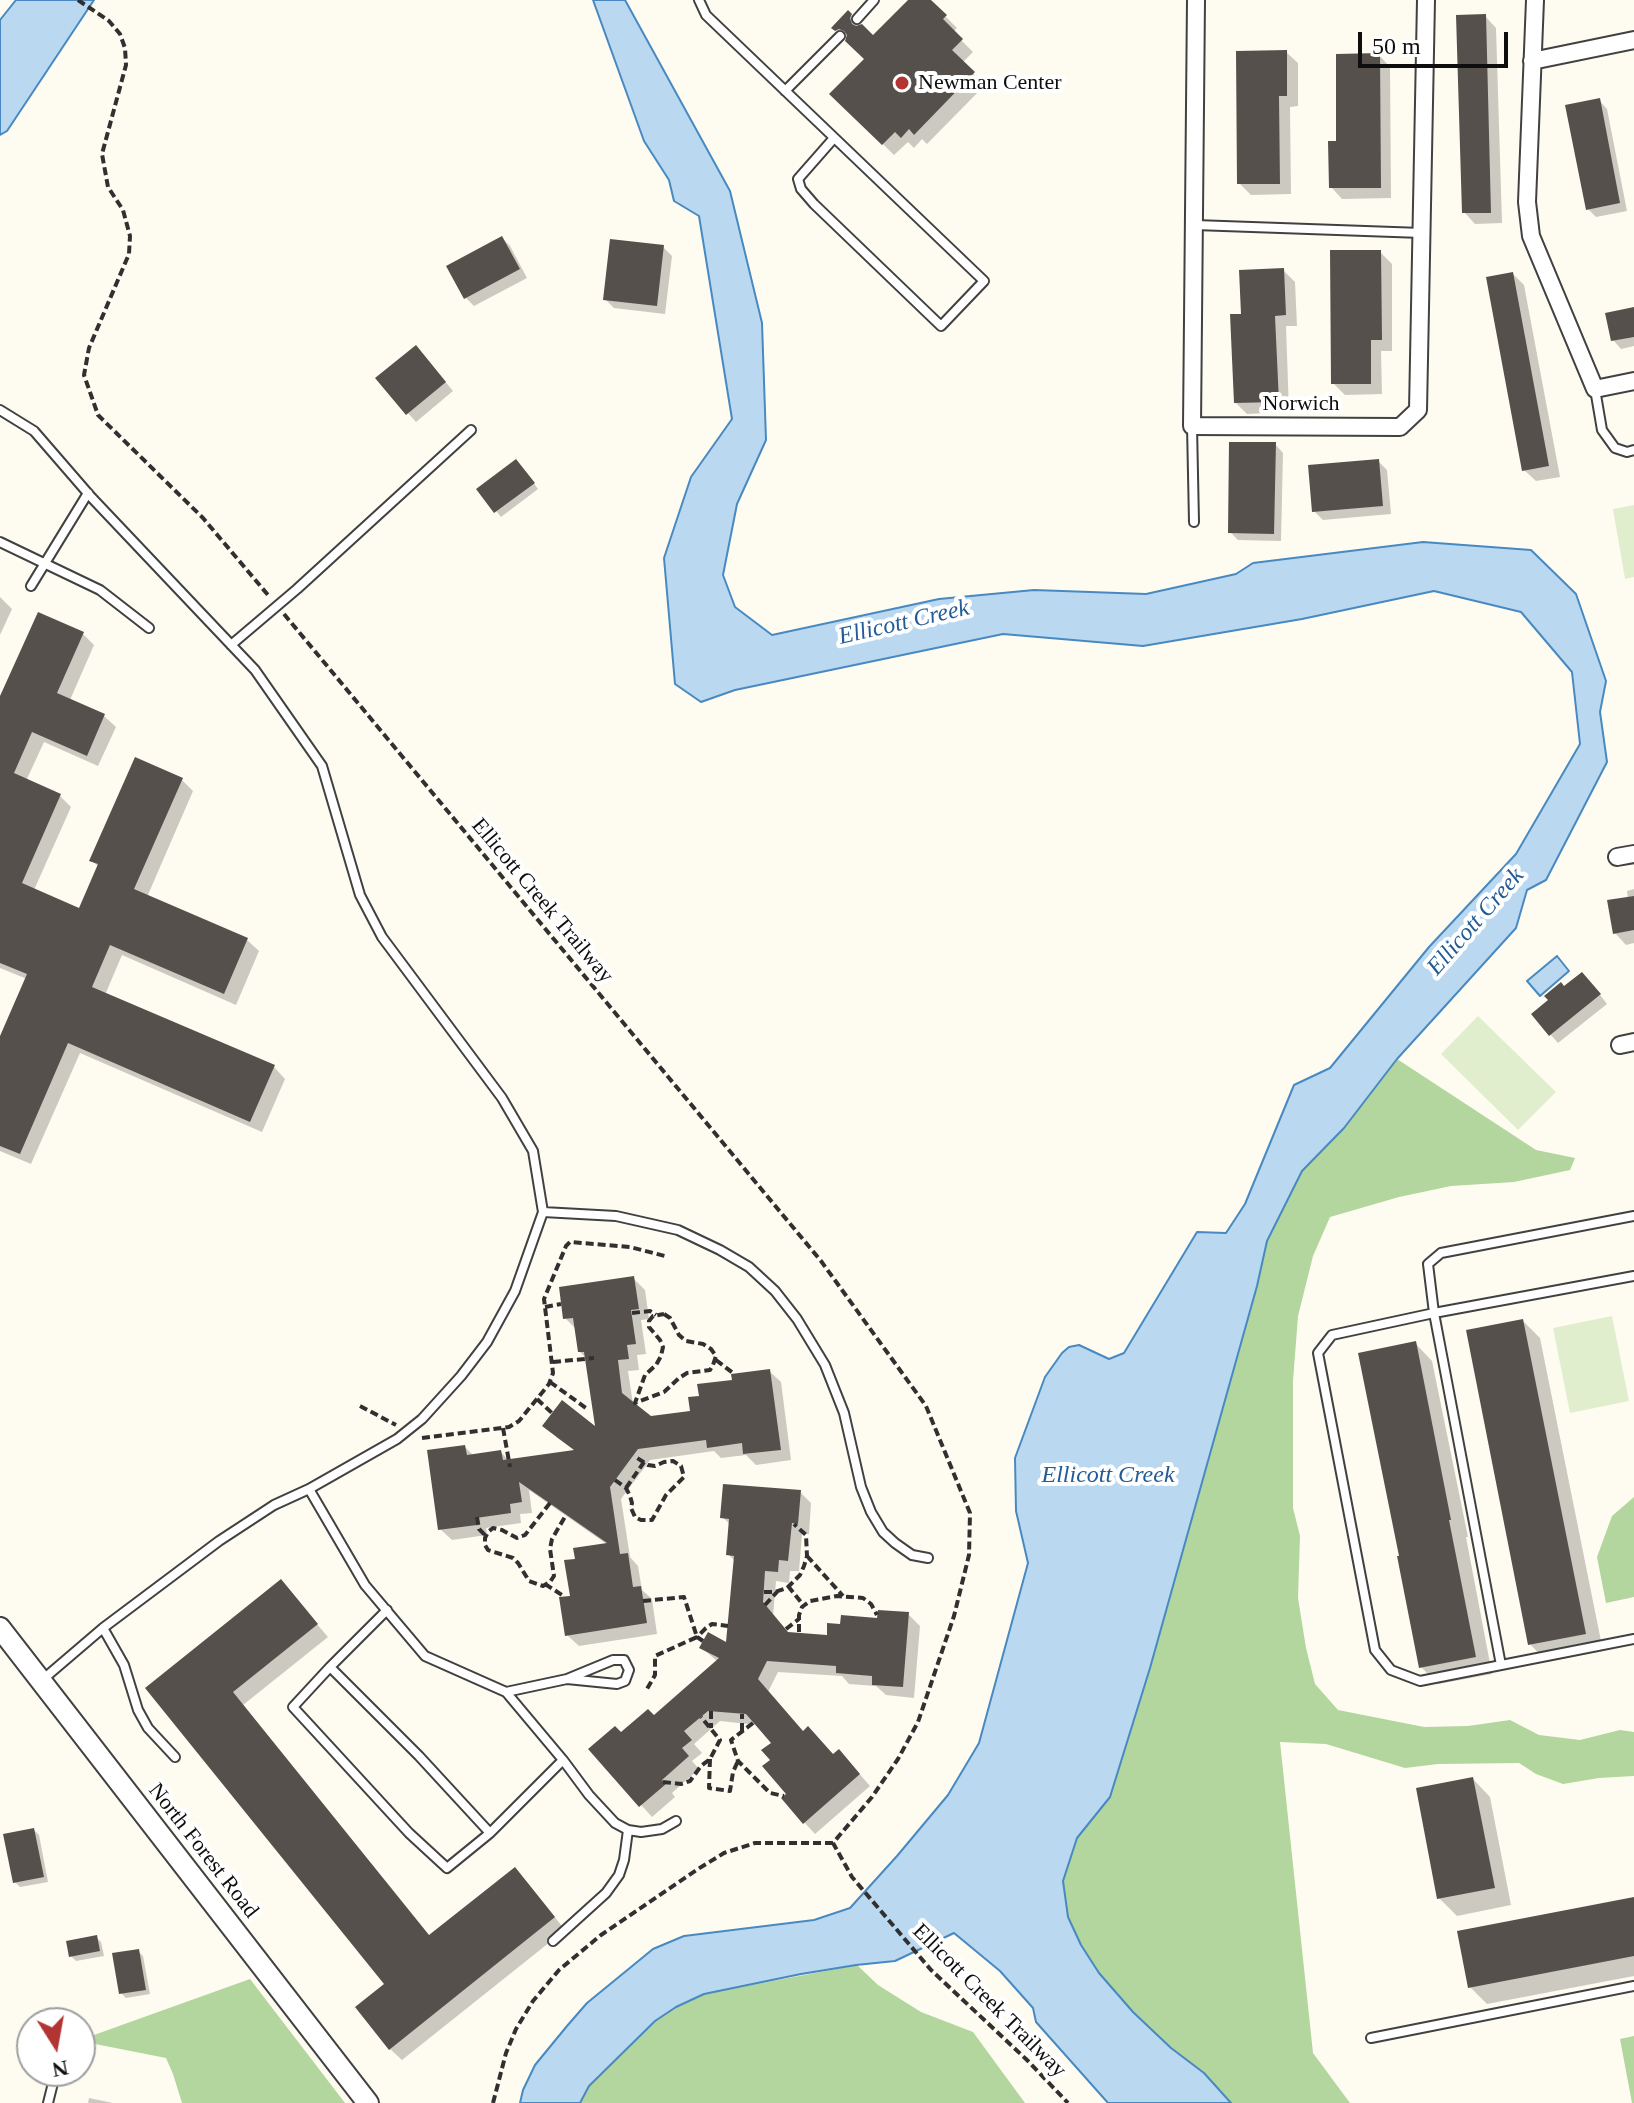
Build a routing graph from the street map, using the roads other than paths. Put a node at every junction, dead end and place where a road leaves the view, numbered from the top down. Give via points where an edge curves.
1 (699, 0) edge
2 (874, 0) edge
3 (1196, 0) edge
4 (1426, 0) edge
5 (1535, 0) edge
6 (857, 19) dead end
7 (840, 36) dead end
8 (1634, 40) edge
9 (1532, 61) junction
10 (785, 91) junction
11 (834, 138) junction
12 (1195, 225) junction
13 (1422, 233) junction
14 (1634, 381) edge
15 (1595, 389) junction
16 (0, 410) edge
17 (1192, 426) junction
18 (471, 430) dead end
19 (1634, 450) edge
20 (88, 493) junction
21 (1194, 522) dead end
22 (0, 542) edge
23 (45, 562) junction
24 (31, 586) dead end
25 (149, 628) dead end
26 (231, 645) junction
27 (543, 1212) junction
28 (1634, 1216) edge
29 (1634, 1276) edge
30 (1434, 1313) junction
31 (309, 1489) junction
32 (928, 1558) dead end
33 (387, 1610) junction
34 (0, 1628) edge
35 (103, 1628) junction
36 (1634, 1639) edge
37 (1501, 1665) junction
38 (330, 1667) junction
39 (567, 1679) junction
40 (40, 1681) junction
41 (506, 1692) junction
42 (175, 1757) dead end
43 (563, 1760) junction
44 (676, 1821) dead end
45 (628, 1830) junction
46 (490, 1833) junction
47 (553, 1941) dead end
48 (1634, 1986) edge
49 (1371, 2038) dead end
50 (368, 2103) edge

1 - 10 lane via 706,15
2 - 6 lane
3 - 12 street
4 - 13 street, Norwich
5 - 9 street
7 - 10 lane
8 - 9 street
9 - 15 street via 1527,202 1531,236
10 - 11 lane
11 - 11 lane via 984,281 941,326 801,189 798,179
12 - 13 lane
12 - 17 street
13 - 17 street, Norwich via 1418,410 1400,427
14 - 15 street
15 - 19 lane via 1602,430 1615,448
16 - 20 lane via 34,431
17 - 21 lane
18 - 26 lane
20 - 23 lane
20 - 26 lane
22 - 23 lane
23 - 24 lane
23 - 25 lane via 100,590
26 - 27 lane via 255,670 322,766 360,895 382,937 502,1098 533,1151
27 - 31 lane via 515,1291 461,1376 397,1439
27 - 32 lane via 616,1216 678,1230 749,1267 797,1319 825,1365 844,1413 861,1487 883,1532 912,1555
28 - 30 lane via 1441,1253 1428,1264
29 - 30 lane
30 - 37 lane
30 - 37 lane via 1332,1335 1318,1353 1375,1650 1391,1670 1420,1681
31 - 33 lane via 365,1585
31 - 35 lane via 219,1541
33 - 38 lane
33 - 41 lane via 425,1656
34 - 40 street, North Forest Road
35 - 40 lane
35 - 42 lane via 148,1728
36 - 37 lane
38 - 46 lane
38 - 46 lane via 293,1707 409,1833 447,1868
39 - 39 lane via 613,1660 624,1660 629,1670 625,1681 617,1684
39 - 41 lane
40 - 50 street, North Forest Road
41 - 43 lane
43 - 45 lane via 589,1795
43 - 46 lane
44 - 45 lane via 662,1829
45 - 47 lane via 619,1875
48 - 49 lane

